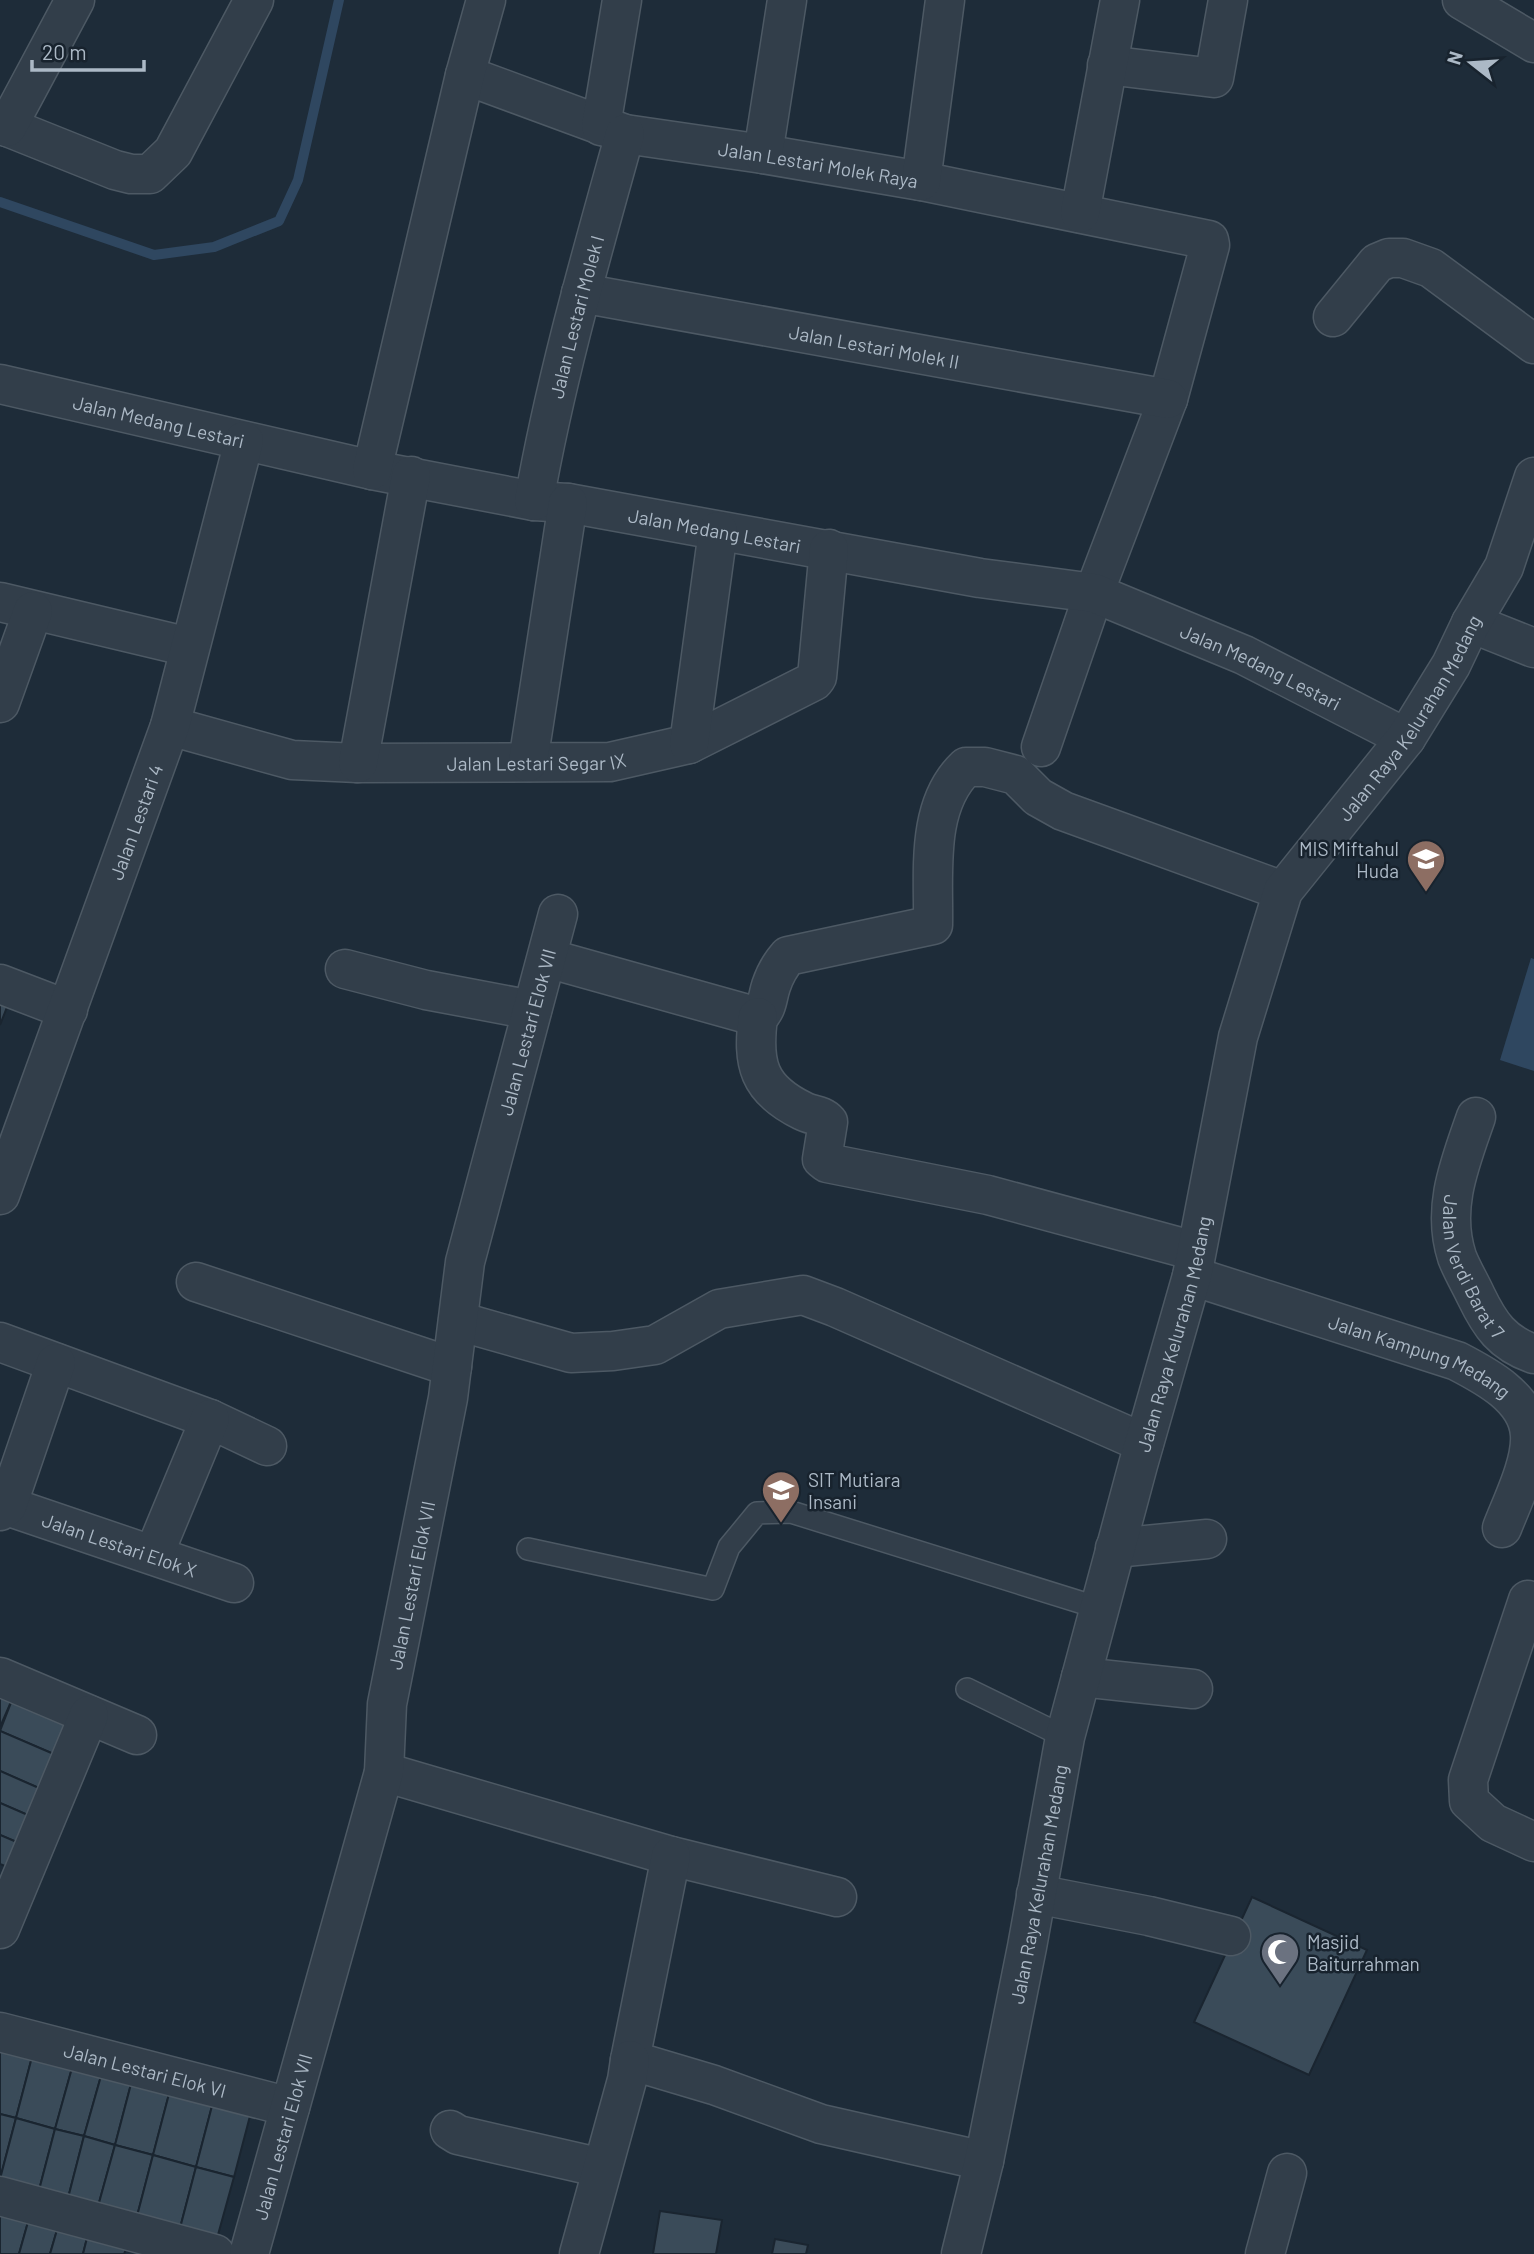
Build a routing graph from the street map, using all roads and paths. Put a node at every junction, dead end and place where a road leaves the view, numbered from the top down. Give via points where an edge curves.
1 (75, 0) edge
2 (254, 0) edge
3 (486, 0) edge
4 (622, 0) edge
5 (787, 0) edge
6 (945, 0) edge
7 (1120, 0) edge
8 (1228, 0) edge
9 (1462, 0) edge
10 (1534, 43) edge
11 (1107, 65) junction
12 (465, 75) junction
13 (3, 125) edge
14 (613, 130) junction
15 (763, 154) junction
16 (921, 181) junction
17 (1080, 213) junction
18 (581, 293) junction
19 (1333, 317) dead end
20 (1534, 344) edge
21 (0, 384) edge
22 (1168, 399) junction
23 (244, 441) junction
24 (372, 470) junction
25 (411, 476) junction
26 (1534, 477) edge
27 (551, 502) junction
28 (719, 531) junction
29 (829, 550) junction
30 (1094, 593) junction
31 (17, 606) edge
32 (1471, 623) junction
33 (190, 647) junction
34 (1534, 648) edge
35 (0, 703) edge
36 (170, 726) junction
37 (1406, 738) junction
38 (689, 744) junction
39 (1041, 747) dead end
40 (527, 762) junction
41 (358, 763) junction
42 (1283, 891) junction
43 (558, 914) dead end
44 (547, 957) junction
45 (345, 970) dead end
46 (0, 984) edge
47 (68, 1010) junction
48 (532, 1010) junction
49 (758, 1017) junction
50 (1476, 1117) dead end
51 (3, 1180) edge
52 (1194, 1263) junction
53 (196, 1282) dead end
54 (458, 1321) junction
55 (0, 1342) edge
56 (1534, 1354) edge
57 (56, 1363) junction
58 (452, 1367) junction
59 (210, 1419) junction
60 (1144, 1443) junction
61 (267, 1446) dead end
62 (4, 1508) edge
63 (1502, 1528) dead end
64 (1207, 1539) dead end
65 (1115, 1548) junction
66 (528, 1549) dead end
67 (154, 1555) junction
68 (234, 1583) dead end
69 (1528, 1600) dead end
70 (1098, 1608) junction
71 (0, 1677) edge
72 (1081, 1677) junction
73 (967, 1689) dead end
74 (1193, 1689) dead end
75 (89, 1715) junction
76 (137, 1735) dead end
77 (1065, 1737) junction
78 (384, 1772) junction
79 (1534, 1842) edge
80 (671, 1856) junction
81 (1036, 1894) junction
82 (837, 1897) dead end
83 (0, 1929) edge
84 (1231, 1936) dead end
85 (0, 2032) edge
86 (630, 2060) junction
87 (290, 2107) junction
88 (450, 2130) dead end
89 (984, 2161) junction
90 (602, 2168) junction
91 (1287, 2173) dead end
92 (0, 2196) edge
93 (215, 2254) edge
94 (249, 2254) edge
95 (579, 2254) edge
96 (961, 2254) edge
97 (1265, 2254) edge

1 - 13 street
2 - 13 street via 173,152 150,174 115,170
3 - 12 street
4 - 14 street, Jalan Lestari Molek I
5 - 15 street
6 - 16 street
7 - 11 street
8 - 11 street via 1214,78
9 - 10 street
11 - 17 street
12 - 14 street, Jalan Lestari Molek Raya
12 - 24 street
14 - 15 street, Jalan Lestari Molek Raya
14 - 18 street, Jalan Lestari Molek I
15 - 16 street, Jalan Lestari Molek Raya
16 - 17 street, Jalan Lestari Molek Raya
17 - 22 street, Jalan Lestari Molek Raya via 1210,242
18 - 22 street, Jalan Lestari Molek II
18 - 27 street, Jalan Lestari Molek I
19 - 20 street via 1377,263 1404,258 1431,268
21 - 23 street, Jalan Medang Lestari
22 - 30 street, Jalan Lestari Molek Raya
23 - 24 street, Jalan Medang Lestari
23 - 33 street, Jalan Lestari 4
24 - 25 street, Jalan Medang Lestari
25 - 27 street, Jalan Medang Lestari
25 - 41 street
26 - 32 street, Jalan Raya Kelurahan Medang via 1504,567
27 - 28 street, Jalan Medang Lestari
27 - 40 street, Jalan Lestari Molek I
28 - 29 street, Jalan Medang Lestari
28 - 38 street
29 - 30 street, Jalan Medang Lestari
29 - 38 street, Jalan Lestari Segar IX via 817,677
30 - 37 street, Jalan Medang Lestari via 1244,655
30 - 39 street, Jalan Lestari Molek Raya
31 - 33 street
31 - 35 street
32 - 34 street
32 - 37 street, Jalan Raya Kelurahan Medang
33 - 36 street, Jalan Lestari 4
36 - 41 street, Jalan Lestari Segar IX via 292,760
36 - 47 street, Jalan Lestari 4
37 - 42 street, Jalan Raya Kelurahan Medang
38 - 40 street, Jalan Lestari Segar IX via 610,762
40 - 41 street, Jalan Lestari Segar IX
42 - 49 street via 1063,811 1038,797 1016,775 966,767 944,797 935,840 933,925 788,956
42 - 52 street, Jalan Raya Kelurahan Medang via 1238,1037
43 - 44 street, Jalan Lestari Elok VII
44 - 48 street, Jalan Lestari Elok VII
44 - 49 street
45 - 48 street
46 - 47 street
47 - 51 street, Jalan Lestari 4
48 - 54 street, Jalan Lestari Elok VII via 465,1262
49 - 52 street, Jalan Kampung Medang via 755,1046 759,1069 773,1093 826,1119 822,1159 827,1163 988,1195
50 - 56 street, Jalan Verdi Barat 7 via 1454,1182 1450,1223 1457,1258 1497,1332 1516,1348
52 - 60 street, Jalan Raya Kelurahan Medang
52 - 63 street, Jalan Kampung Medang via 1457,1361 1510,1395 1530,1434 1521,1478
53 - 58 street
54 - 58 street, Jalan Lestari Elok VII
54 - 60 street via 571,1353 613,1351 655,1345 719,1309 803,1295
55 - 57 street
57 - 59 street
57 - 62 street
58 - 78 street, Jalan Lestari Elok VII via 387,1704
59 - 61 street
59 - 67 street
60 - 65 street, Jalan Raya Kelurahan Medang
62 - 67 street, Jalan Lestari Elok X
64 - 65 street
65 - 70 street, Jalan Raya Kelurahan Medang
66 - 70 lane via 712,1589 729,1547 757,1513 791,1512
67 - 68 street, Jalan Lestari Elok X
69 - 79 street via 1468,1780 1469,1801 1493,1823
70 - 72 street, Jalan Raya Kelurahan Medang
71 - 75 street
72 - 74 street
72 - 77 street, Jalan Raya Kelurahan Medang
73 - 77 lane
75 - 76 street
75 - 83 street
77 - 81 street, Jalan Raya Kelurahan Medang
78 - 80 street
78 - 87 street, Jalan Lestari Elok VII
80 - 82 street
80 - 86 street
81 - 84 street
81 - 89 street, Jalan Raya Kelurahan Medang
85 - 87 street, Jalan Lestari Elok VI
86 - 89 street via 821,2124
86 - 90 street
87 - 94 street, Jalan Lestari Elok VII
88 - 90 street
89 - 96 street, Jalan Raya Kelurahan Medang
90 - 95 street
91 - 97 street
92 - 93 street

